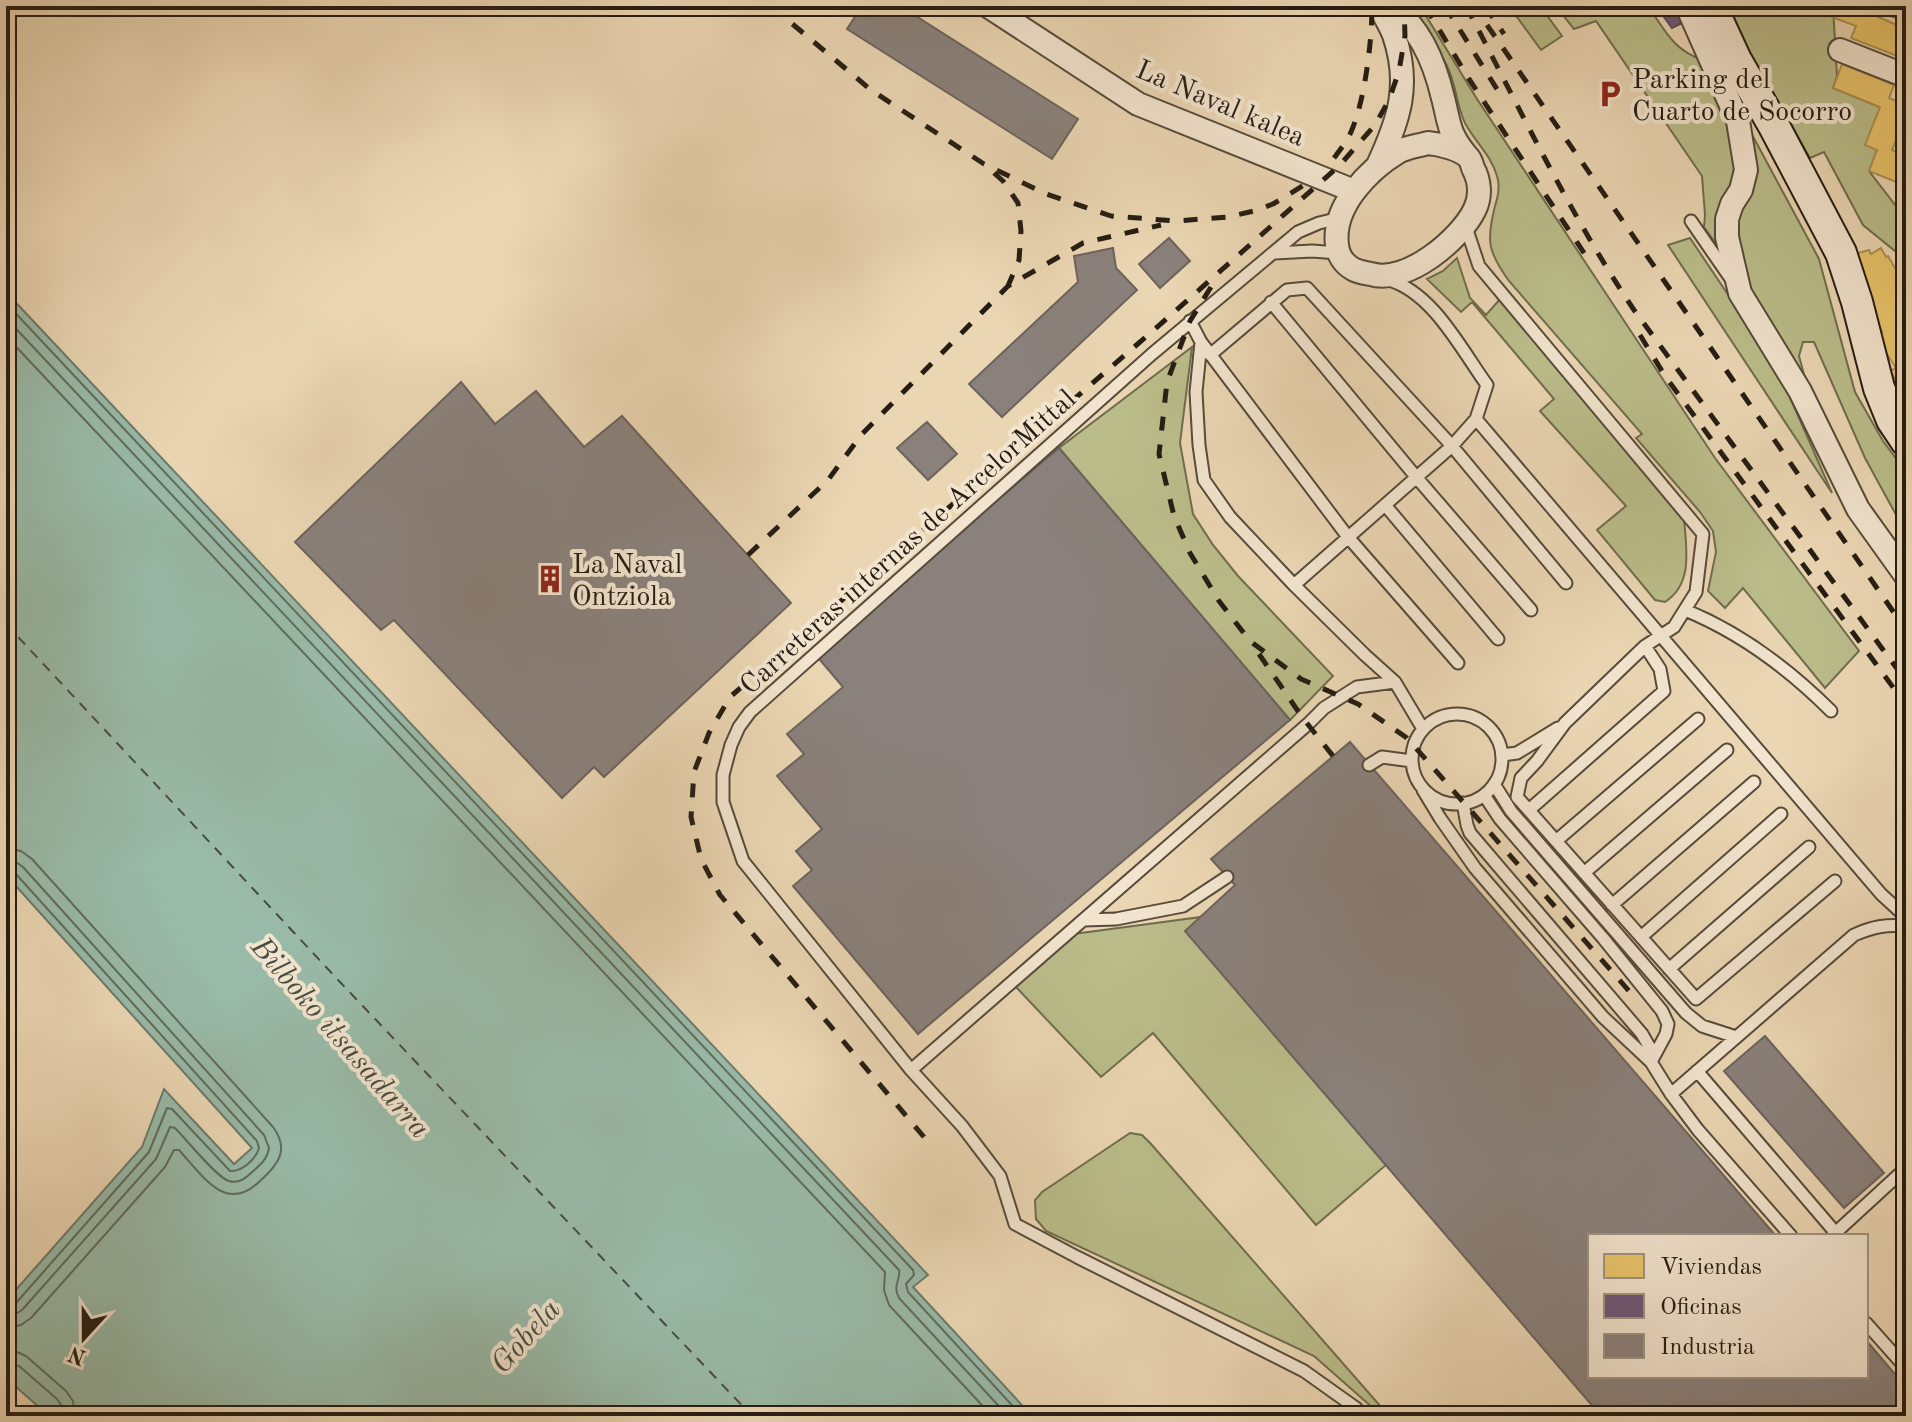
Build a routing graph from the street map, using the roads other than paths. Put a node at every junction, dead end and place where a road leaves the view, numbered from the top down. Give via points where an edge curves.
1 (988, 6) edge
2 (1380, 6) edge
3 (1391, 6) edge
4 (1687, 6) edge
5 (1711, 6) edge
6 (1840, 50) dead end
7 (1906, 76) edge
8 (1468, 157) junction
9 (1377, 167) junction
10 (1354, 191) junction
11 (1340, 218) junction
12 (1691, 221) dead end
13 (1465, 224) junction
14 (1274, 253) junction
15 (1338, 253) junction
16 (1377, 276) junction
17 (1740, 293) junction
18 (1271, 302) junction
19 (1190, 321) junction
20 (1201, 342) junction
21 (1210, 355) junction
22 (1476, 419) junction
23 (1906, 441) edge
24 (1452, 446) junction
25 (1417, 478) junction
26 (1385, 505) junction
27 (1348, 537) junction
28 (1906, 576) edge
29 (1566, 583) dead end
30 (1294, 585) junction
31 (1531, 610) dead end
32 (1685, 610) junction
33 (1661, 635) junction
34 (1498, 639) dead end
35 (1645, 646) junction
36 (1458, 663) dead end
37 (1395, 682) junction
38 (1831, 711) dead end
39 (1698, 719) dead end
40 (1565, 723) junction
41 (1423, 729) junction
42 (1727, 750) dead end
43 (1502, 755) junction
44 (1412, 761) junction
45 (1369, 765) dead end
46 (1754, 782) dead end
47 (1494, 784) junction
48 (1423, 790) junction
49 (1484, 795) junction
50 (1463, 803) junction
51 (1529, 810) junction
52 (1781, 814) dead end
53 (1556, 841) junction
54 (1809, 847) dead end
55 (1584, 873) junction
56 (1227, 877) dead end
57 (1835, 881) dead end
58 (1612, 905) junction
59 (1906, 917) edge
60 (1084, 920) junction
61 (1906, 926) edge
62 (1641, 937) junction
63 (1669, 969) junction
64 (1736, 1037) junction
65 (1652, 1058) junction
66 (911, 1070) junction
67 (1697, 1071) junction
68 (1671, 1094) junction
69 (1906, 1168) edge
70 (1789, 1234) edge
71 (1833, 1234) edge
72 (1868, 1325) edge
73 (1906, 1368) edge
74 (1363, 1416) edge

1 - 10 street, La Naval kalea via 1138,104
2 - 9 street via 1393,33 1402,85 1398,115
3 - 8 street via 1428,52 1449,128
4 - 17 street via 1738,121 1746,170 1727,219 1727,237
5 - 23 street via 1841,253 1879,388
6 - 7 street
8 - 9 street via 1428,143 1401,150
8 - 13 street via 1480,181 1475,209
9 - 10 street
10 - 11 street
11 - 14 lane, Carreteras internas de ArcelorMittal via 1298,232
11 - 15 street
12 - 17 lane
13 - 16 street via 1430,258 1402,272
13 - 32 lane via 1479,266 1703,534 1696,592
14 - 15 lane
14 - 19 lane, Carreteras internas de ArcelorMittal
15 - 16 street via 1352,268
16 - 22 lane via 1401,283 1434,309 1487,385
17 - 28 street via 1800,391 1858,509
18 - 21 lane
18 - 24 lane via 1287,290 1307,288
18 - 25 lane
19 - 20 lane
19 - 66 lane, Carreteras internas de ArcelorMittal via 750,712 731,745 723,802 743,861
20 - 21 lane
20 - 30 lane via 1196,392 1204,480 1230,517
21 - 27 lane
22 - 24 lane
22 - 33 lane
24 - 25 lane
24 - 29 lane
25 - 26 lane
25 - 31 lane
26 - 27 lane
26 - 34 lane
27 - 30 lane
27 - 36 lane
30 - 37 lane
32 - 33 lane
32 - 38 lane via 1765,653
33 - 35 lane
33 - 59 lane
35 - 40 lane
35 - 51 lane via 1660,669 1664,691
37 - 41 lane
37 - 60 lane via 1357,687 1324,708
39 - 53 lane
40 - 43 lane via 1517,753
40 - 51 lane via 1521,778 1517,797
41 - 43 lane via 1439,717 1459,713 1478,718 1492,730
41 - 44 lane
42 - 55 lane
43 - 47 lane
44 - 45 lane via 1382,757
44 - 48 lane
46 - 58 lane
47 - 49 lane
47 - 64 lane via 1511,811 1686,1013 1702,1026
48 - 50 lane via 1443,801
48 - 65 lane via 1475,868 1603,1017
49 - 50 lane
49 - 65 lane via 1662,1011 1666,1034
50 - 65 lane via 1470,833 1642,1034
51 - 53 lane
52 - 62 lane
53 - 55 lane
54 - 63 lane
55 - 58 lane
56 - 60 lane via 1183,906
57 - 63 lane via 1696,999
58 - 62 lane
60 - 66 lane
61 - 64 lane via 1887,924 1854,935
62 - 63 lane
64 - 67 lane
65 - 68 lane
66 - 74 lane, Carreteras internas de ArcelorMittal via 1000,1176 1015,1224 1304,1371
67 - 68 lane
67 - 71 lane
68 - 70 lane
69 - 71 lane
72 - 73 lane

